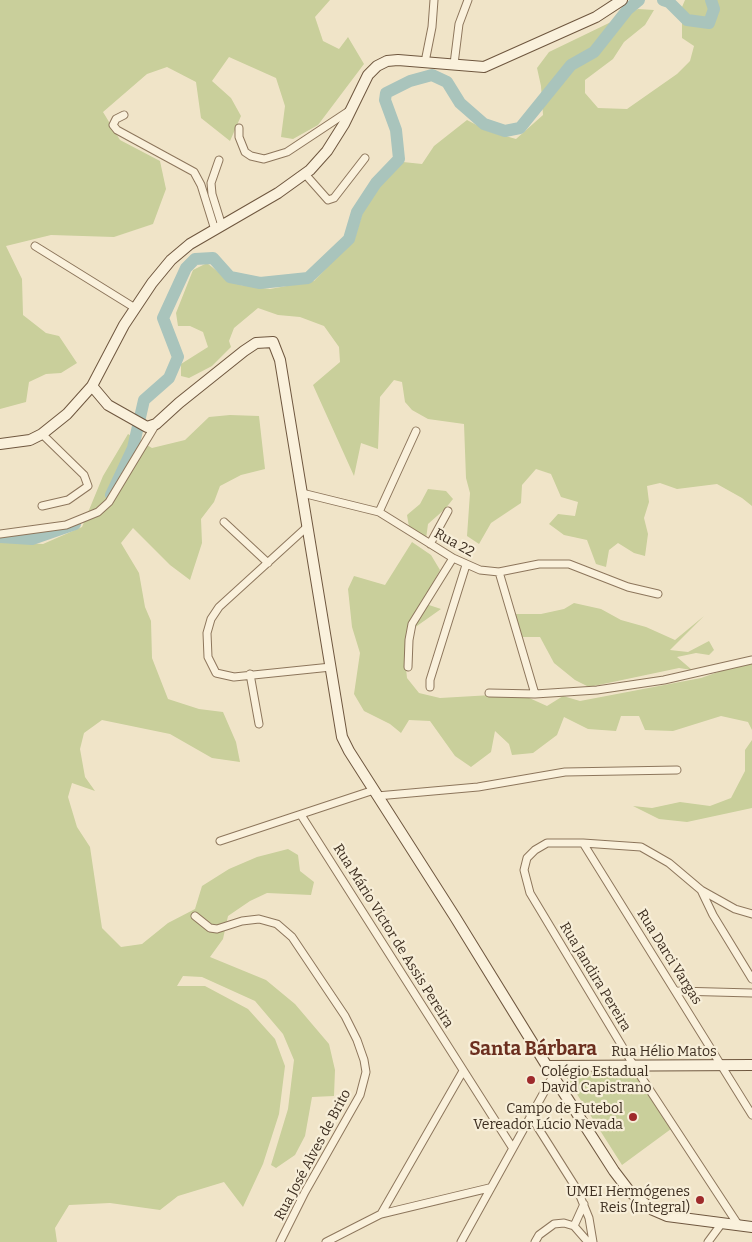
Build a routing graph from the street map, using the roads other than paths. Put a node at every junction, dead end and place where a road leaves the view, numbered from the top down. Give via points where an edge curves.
1 (434, 0) edge
2 (468, 0) edge
3 (622, 0) edge
4 (425, 62) junction
5 (454, 64) junction
6 (350, 111) junction
7 (124, 115) dead end
8 (240, 128) dead end
9 (365, 158) dead end
10 (219, 160) dead end
11 (305, 174) junction
12 (218, 228) junction
13 (35, 246) dead end
14 (136, 308) junction
15 (92, 386) junction
16 (144, 424) junction
17 (416, 431) dead end
18 (42, 434) junction
19 (0, 444) edge
20 (302, 493) junction
21 (42, 506) dead end
22 (379, 512) junction
23 (448, 512) dead end
24 (224, 522) dead end
25 (308, 526) junction
26 (0, 534) edge
27 (430, 544) junction
28 (453, 558) junction
29 (268, 563) junction
30 (466, 565) junction
31 (499, 572) junction
32 (658, 594) dead end
33 (752, 660) edge
34 (408, 666) dead end
35 (331, 667) junction
36 (250, 674) junction
37 (430, 686) dead end
38 (489, 693) dead end
39 (535, 694) junction
40 (259, 724) dead end
41 (677, 770) dead end
42 (375, 793) junction
43 (301, 815) junction
44 (220, 841) dead end
45 (583, 843) junction
46 (701, 890) junction
47 (752, 914) edge
48 (195, 916) dead end
49 (752, 980) edge
50 (677, 991) junction
51 (752, 993) edge
52 (546, 1066) junction
53 (634, 1066) junction
54 (722, 1066) junction
55 (752, 1066) edge
56 (463, 1071) junction
57 (553, 1076) junction
58 (530, 1115) junction
59 (752, 1115) edge
60 (512, 1148) junction
61 (489, 1188) junction
62 (584, 1204) junction
63 (381, 1214) junction
64 (722, 1223) junction
65 (574, 1226) junction
66 (738, 1226) junction
67 (752, 1227) edge
68 (280, 1242) edge
69 (326, 1242) edge
70 (460, 1242) edge
71 (535, 1242) edge
72 (588, 1242) edge
73 (593, 1242) edge
74 (708, 1242) edge

1 - 4 street
2 - 5 street via 459,24
3 - 5 street via 596,17 494,64 473,68
4 - 5 street
4 - 6 street via 398,60 377,66 368,75
6 - 8 street via 287,152 264,159 245,152 239,137
6 - 11 street via 327,150
7 - 12 street via 113,125 117,130 194,172
9 - 11 street via 334,198 328,200
10 - 12 street via 211,183
11 - 12 street
12 - 14 street via 190,244 171,260
13 - 14 street
14 - 15 street
15 - 16 street via 108,405
15 - 18 street via 67,414
16 - 20 street via 179,402 256,343 274,342 280,360
16 - 26 street via 109,502 98,512 66,525
17 - 22 street
18 - 19 street via 30,440
18 - 21 street via 84,475 88,486 68,500
20 - 22 street, Rua 22
20 - 25 street
22 - 27 street, Rua 22
23 - 27 street
24 - 29 street
25 - 29 street
25 - 35 street
27 - 28 street, Rua 22
28 - 30 street, Rua 22
28 - 34 street via 412,624
29 - 36 street via 219,607 207,633 208,658 216,674 234,677
30 - 31 street, Rua 22
30 - 37 street
31 - 32 street, Rua 22 via 539,564 569,564 628,587
31 - 39 street
33 - 39 street via 654,682
35 - 36 street
35 - 42 street via 342,737
36 - 40 street
38 - 39 street
41 - 42 street via 565,772 478,787
42 - 43 street
42 - 52 street
43 - 44 street
43 - 56 street, Rua Mário Victor de Assis Pereira
45 - 46 street via 641,846 669,863
45 - 50 street, Rua Darci Vargas
45 - 53 street, Rua Jandira Pereira via 547,843 527,858 524,870 530,893
46 - 47 street via 735,909
46 - 49 street via 712,915
48 - 68 street, Rua José Alves de Brito via 210,928 217,929 242,921 276,924 304,953 337,1003 364,1060 366,1072 360,1095
50 - 51 street
50 - 54 street, Rua Darci Vargas
52 - 53 street, Rua Hélio Matos
52 - 57 street
53 - 54 street, Rua Hélio Matos
53 - 66 street, Rua Jandira Pereira
54 - 55 street, Rua Hélio Matos
54 - 59 street, Rua Darci Vargas
56 - 60 street, Rua Mário Victor de Assis Pereira
56 - 63 street
57 - 58 street
57 - 64 street via 614,1171 640,1201 667,1216
58 - 60 street
58 - 62 street
60 - 61 street
61 - 63 street
61 - 70 street
62 - 65 street
62 - 73 street
63 - 69 street
64 - 66 street
64 - 74 street
65 - 71 street via 554,1224
65 - 72 street
66 - 67 street

